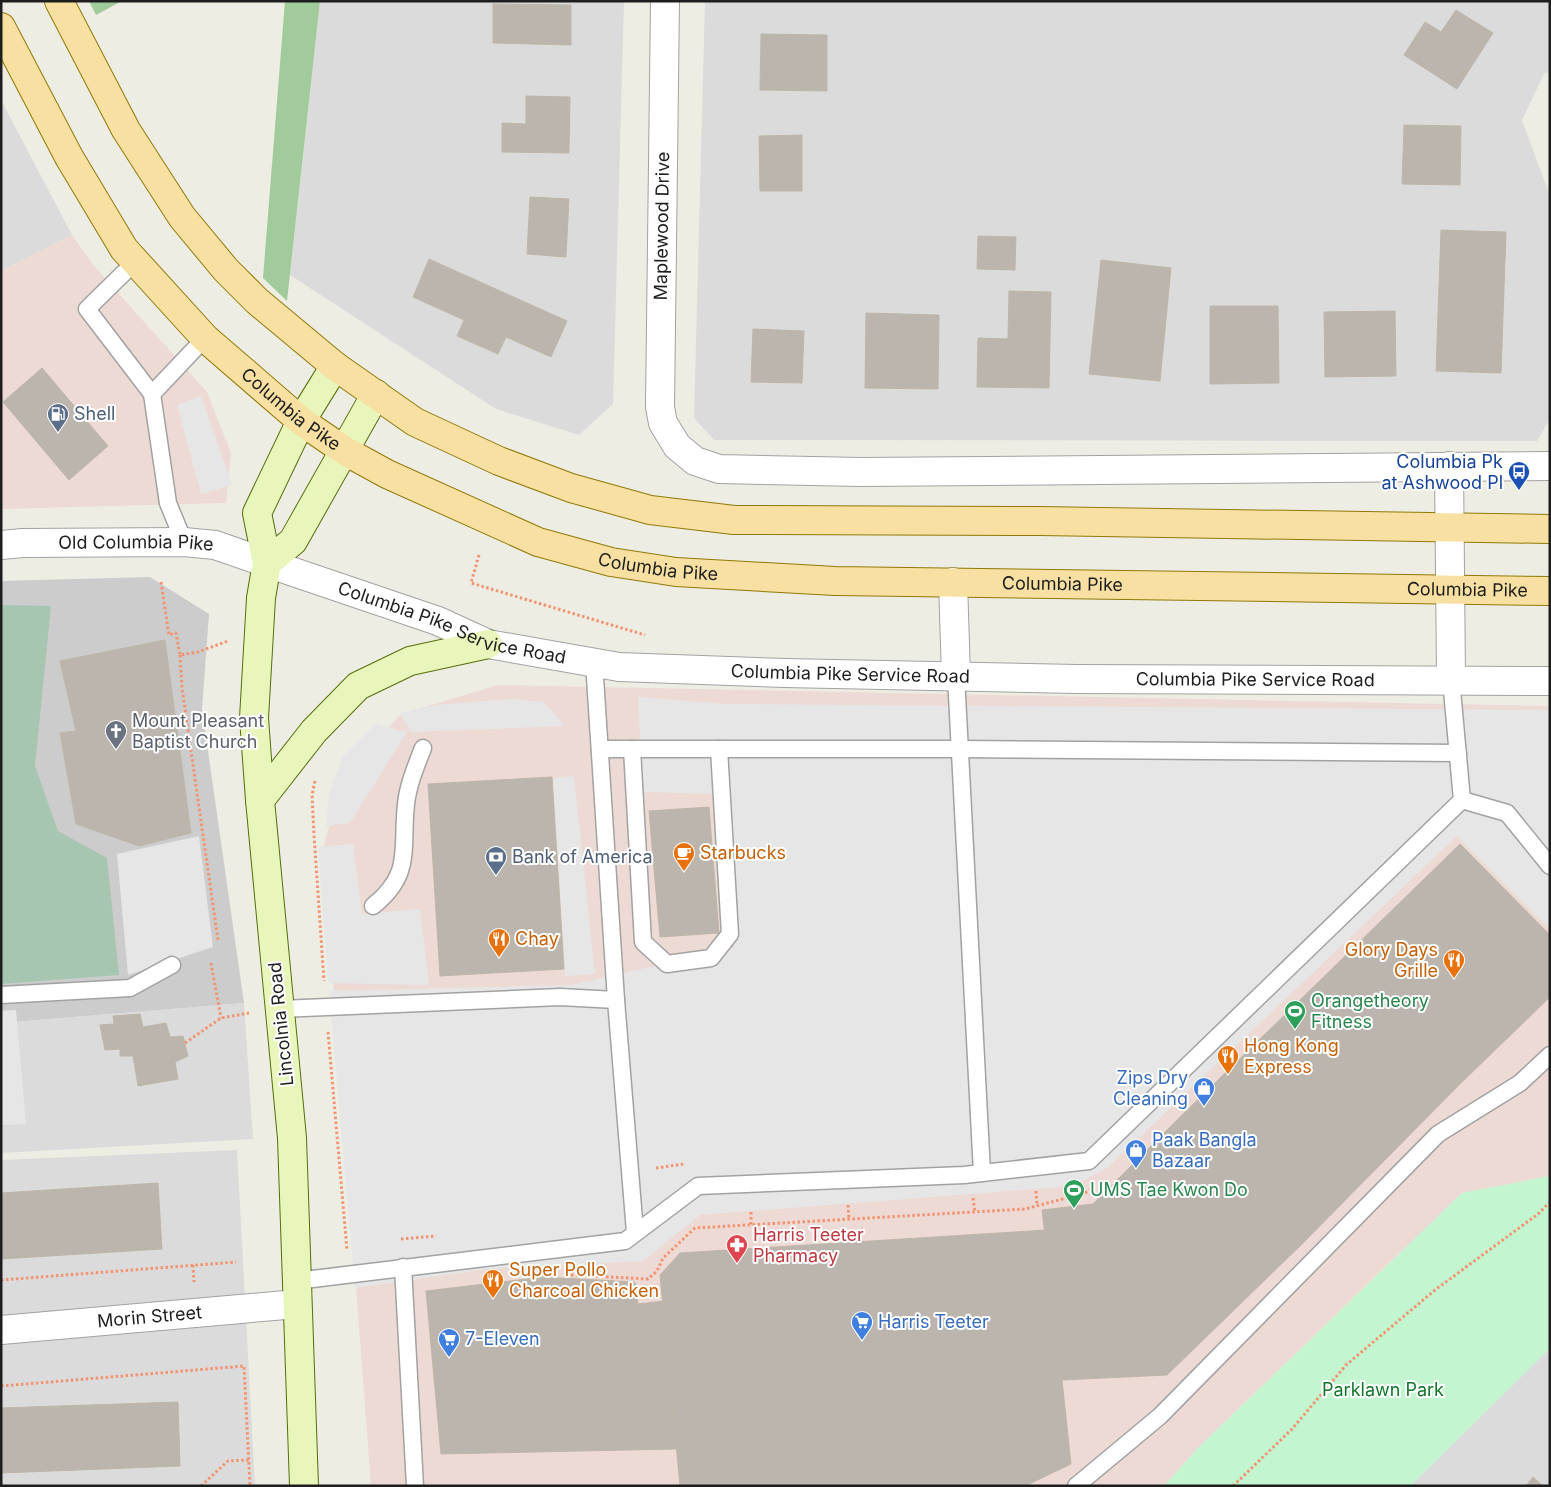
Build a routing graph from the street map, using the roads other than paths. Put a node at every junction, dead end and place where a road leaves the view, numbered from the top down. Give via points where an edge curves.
1 (59, 1) edge
2 (665, 1) edge
3 (1, 26) edge
4 (136, 262) junction
5 (205, 338) junction
6 (335, 366) junction
7 (152, 394) junction
8 (376, 394) junction
9 (301, 421) junction
10 (345, 451) junction
11 (1449, 466) junction
12 (1550, 466) edge
13 (1450, 527) junction
14 (1550, 529) edge
15 (184, 542) junction
16 (1, 545) edge
17 (267, 563) junction
18 (953, 582) junction
19 (1450, 589) junction
20 (1550, 591) edge
21 (488, 644) junction
22 (594, 662) junction
23 (956, 676) junction
24 (1451, 680) junction
25 (1550, 682) edge
26 (423, 748) dead end
27 (632, 749) junction
28 (719, 749) junction
29 (959, 749) junction
30 (600, 750) junction
31 (1458, 753) junction
32 (260, 800) junction
33 (1462, 800) junction
34 (1550, 866) edge
35 (373, 906) dead end
36 (172, 966) dead end
37 (1, 994) edge
38 (616, 1000) junction
39 (280, 1009) junction
40 (1550, 1055) edge
41 (982, 1173) junction
42 (635, 1232) junction
43 (403, 1267) junction
44 (296, 1292) junction
45 (1, 1330) edge
46 (304, 1486) edge
47 (415, 1486) edge
48 (1076, 1486) edge

1 - 6 main road via 126,130 182,217 226,270
2 - 11 street, Maplewood Drive via 660,407 663,423 677,446 695,461 719,469 900,472
3 - 4 main road, Columbia Pike via 94,200 124,249
4 - 5 main road, Columbia Pike
4 - 7 lane via 87,308
5 - 7 lane
5 - 9 main road, Columbia Pike
6 - 8 main road
6 - 9 main road, Lincolnia Road
7 - 15 lane via 168,503
8 - 10 main road
8 - 13 main road via 415,422 499,461 571,488 650,510 725,519
9 - 10 main road, Columbia Pike
9 - 17 main road, Lincolnia Road via 257,512
10 - 17 main road via 293,541
10 - 18 main road, Columbia Pike via 387,474 538,542 611,562 676,572 835,581
11 - 12 street
11 - 13 street
13 - 14 main road
13 - 19 street
15 - 16 street, Old Columbia Pike
15 - 17 street, Old Columbia Pike via 215,545
17 - 21 street, Columbia Pike Service Road via 438,621
17 - 32 main road, Lincolnia Road via 254,690
18 - 19 main road, Columbia Pike
18 - 23 street
19 - 20 main road, Columbia Pike
19 - 24 street
21 - 22 street, Columbia Pike Service Road
21 - 32 main road via 410,662 358,686 314,731
22 - 23 street, Columbia Pike Service Road via 619,667
22 - 30 lane
23 - 24 street, Columbia Pike Service Road
23 - 29 lane
24 - 25 street, Columbia Pike Service Road
24 - 31 lane
26 - 35 lane via 406,802 402,868 397,883
27 - 28 lane
27 - 28 lane via 643,942 667,964 711,958 730,934
27 - 30 lane
28 - 29 lane
29 - 31 lane
29 - 41 lane
30 - 38 lane
31 - 33 lane
32 - 39 main road, Lincolnia Road
33 - 34 lane via 1507,813
33 - 41 lane via 1089,1161
36 - 37 lane via 130,988
38 - 39 lane via 560,997
38 - 42 lane
39 - 44 main road, Lincolnia Road via 292,1138
40 - 48 lane via 1520,1083 1438,1134 1160,1416
41 - 42 lane via 698,1186
42 - 43 lane via 625,1241
43 - 44 lane
43 - 47 lane
44 - 45 street, Morin Street
44 - 46 main road, Lincolnia Road

